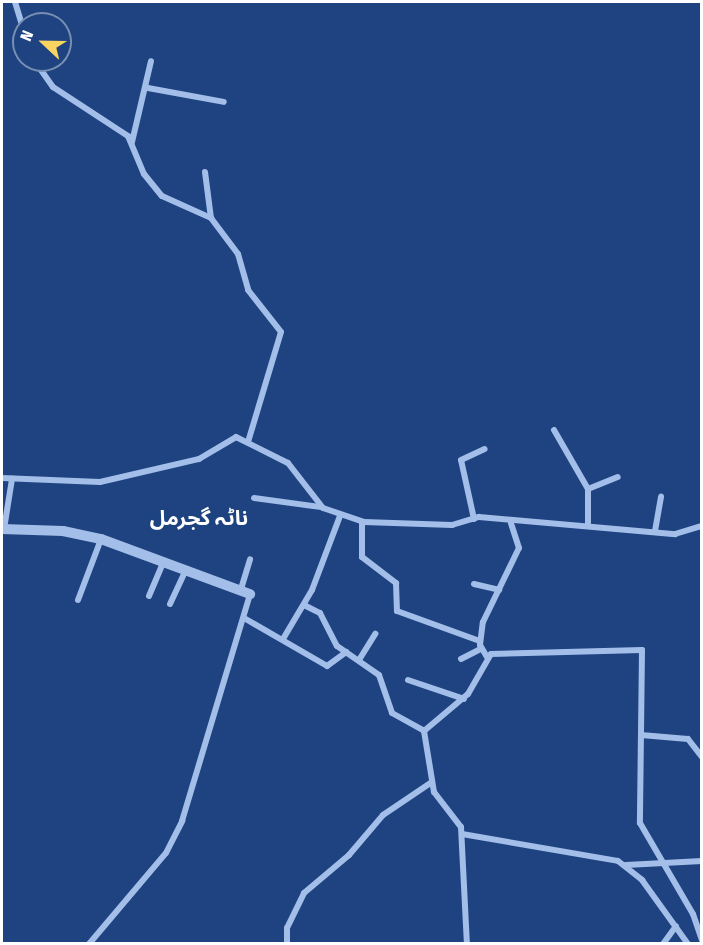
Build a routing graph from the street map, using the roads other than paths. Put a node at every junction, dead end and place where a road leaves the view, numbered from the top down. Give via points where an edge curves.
1 (151, 61) dead end
2 (43, 72) edge
3 (148, 87) junction
4 (224, 102) dead end
5 (132, 142) junction
6 (205, 172) dead end
7 (212, 218) junction
8 (554, 430) dead end
9 (249, 442) junction
10 (485, 449) dead end
11 (618, 477) dead end
12 (2, 478) edge
13 (12, 479) junction
14 (588, 489) junction
15 (661, 497) dead end
16 (254, 498) dead end
17 (321, 507) junction
18 (340, 516) junction
19 (474, 519) junction
20 (362, 522) junction
21 (511, 523) junction
22 (588, 523) junction
23 (702, 526) edge
24 (3, 529) edge
25 (655, 531) junction
26 (101, 539) junction
27 (165, 559) junction
28 (250, 559) dead end
29 (186, 570) junction
30 (474, 584) dead end
31 (499, 590) junction
32 (245, 592) junction
33 (148, 596) dead end
34 (78, 600) dead end
35 (170, 604) dead end
36 (304, 604) junction
37 (244, 618) junction
38 (375, 633) dead end
39 (283, 639) junction
40 (480, 645) junction
41 (346, 652) junction
42 (487, 657) junction
43 (461, 659) dead end
44 (359, 660) junction
45 (408, 680) dead end
46 (464, 699) junction
47 (424, 731) junction
48 (641, 735) junction
49 (702, 758) edge
50 (432, 782) junction
51 (462, 834) junction
52 (702, 861) edge
53 (659, 862) junction
54 (625, 865) junction
55 (676, 926) junction
56 (702, 940) edge
57 (89, 944) edge
58 (288, 944) edge
59 (467, 944) edge
60 (663, 944) edge
61 (688, 944) edge

1 - 3 street
2 - 5 street via 54,87
3 - 4 street
3 - 5 street
5 - 7 street via 144,174 162,196
6 - 7 street
7 - 9 street via 238,254 256,303 281,332
8 - 14 street
9 - 13 street via 236,437 199,459 100,483
9 - 17 street via 296,469
10 - 19 street via 461,460
11 - 14 street
12 - 13 street
13 - 24 street
14 - 22 street
15 - 25 street
16 - 17 street
17 - 18 street
18 - 20 street
18 - 36 street
19 - 20 street via 435,526
19 - 21 street
20 - 40 street via 362,557 396,583 397,611
21 - 22 street
21 - 31 street via 519,548
22 - 25 street
23 - 25 street via 675,534
24 - 26 street via 63,531
26 - 27 street
26 - 34 street
27 - 29 street
27 - 33 street
28 - 32 street
29 - 32 street
29 - 35 street
30 - 31 street
31 - 40 street
32 - 37 street
36 - 39 street
36 - 41 street via 320,613
37 - 39 street
37 - 57 street via 182,821 166,853
38 - 44 street
39 - 41 street via 327,666
40 - 42 street
40 - 43 street
41 - 44 street
42 - 46 street
42 - 48 street via 529,650 640,649
44 - 47 street via 379,675 392,713
45 - 46 street
46 - 47 street
47 - 50 street
48 - 49 street via 688,740
48 - 53 street via 640,823
50 - 51 street via 459,820
50 - 58 street via 383,815 349,855 304,893 287,928
51 - 54 street via 591,853
51 - 59 street
52 - 53 street
53 - 54 street
53 - 56 street via 693,914
54 - 55 street via 642,880
55 - 60 street
55 - 61 street

